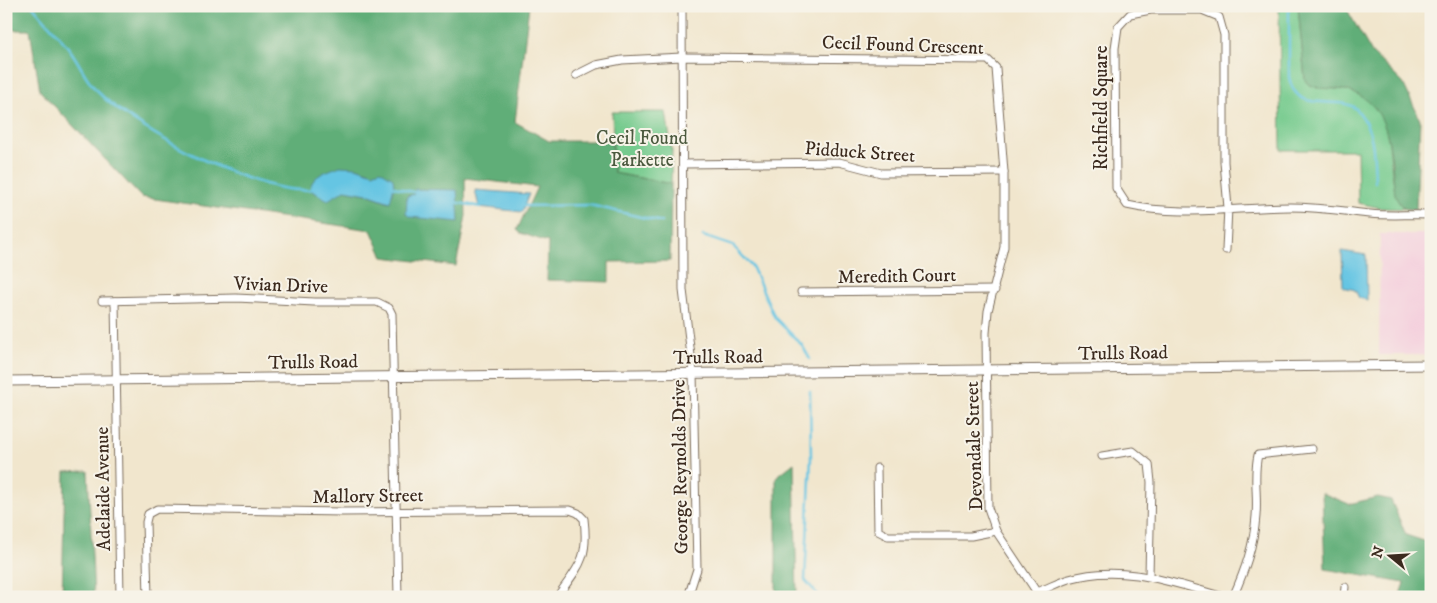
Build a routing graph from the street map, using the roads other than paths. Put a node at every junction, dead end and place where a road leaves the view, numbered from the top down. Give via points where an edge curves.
1 (682, 6) edge
2 (682, 57) junction
3 (576, 75) dead end
4 (683, 164) junction
5 (1004, 172) junction
6 (1228, 208) junction
7 (1431, 215) edge
8 (1226, 250) dead end
9 (994, 290) junction
10 (801, 292) dead end
11 (102, 301) dead end
12 (115, 301) junction
13 (1431, 365) edge
14 (987, 369) junction
15 (693, 372) junction
16 (392, 376) junction
17 (6, 381) edge
18 (116, 381) junction
19 (1312, 449) dead end
20 (1102, 456) dead end
21 (878, 468) dead end
22 (396, 510) junction
23 (996, 531) junction
24 (1148, 576) junction
25 (1345, 587) dead end
26 (1039, 594) edge
27 (120, 597) edge
28 (148, 597) edge
29 (398, 597) edge
30 (558, 597) edge
31 (688, 597) edge
32 (1224, 597) edge
33 (1233, 597) edge
34 (1344, 597) edge

1 - 2 street, George Reynolds Drive
2 - 3 street, Cecil Found Crescent via 622,60 596,65
2 - 4 street, George Reynolds Drive
2 - 5 street, Cecil Found Crescent via 988,60 996,68
4 - 5 street, Pidduck Street via 839,162 881,173
4 - 15 street, George Reynolds Drive via 683,290
5 - 9 street, Cecil Found Crescent via 1004,247
6 - 6 street, Richfield Square via 1224,162 1224,35 1218,17 1202,10 1151,10 1130,14 1118,27 1115,48 1116,188 1127,205 1149,210
6 - 7 street, Richfield Square via 1291,207
6 - 8 street
9 - 10 street, Meredith Court
9 - 14 street, Cecil Found Crescent via 987,318
11 - 12 street, Vivian Drive
12 - 16 street, Vivian Drive via 236,298 384,304 392,314
12 - 18 street, Adelaide Avenue
13 - 14 street, Trulls Road
14 - 15 street, Trulls Road
14 - 23 street, Devondale Street via 988,508
15 - 16 street, Trulls Road
15 - 31 street, George Reynolds Drive via 697,569
16 - 18 street, Trulls Road
16 - 22 street, Vivian Drive
17 - 18 street, Trulls Road
18 - 27 street, Adelaide Avenue
19 - 33 street via 1258,454 1254,470 1257,515 1249,560
20 - 24 street via 1132,451 1149,464
21 - 23 street via 878,531 888,536 971,536
22 - 28 street, Mallory Street via 157,509 148,514 146,522
22 - 29 street, Vivian Drive
22 - 30 street, Mallory Street via 570,510 578,513 584,519 584,559
23 - 26 street, Devondale Street
24 - 26 street via 1115,573 1070,578
24 - 32 street
25 - 34 street

